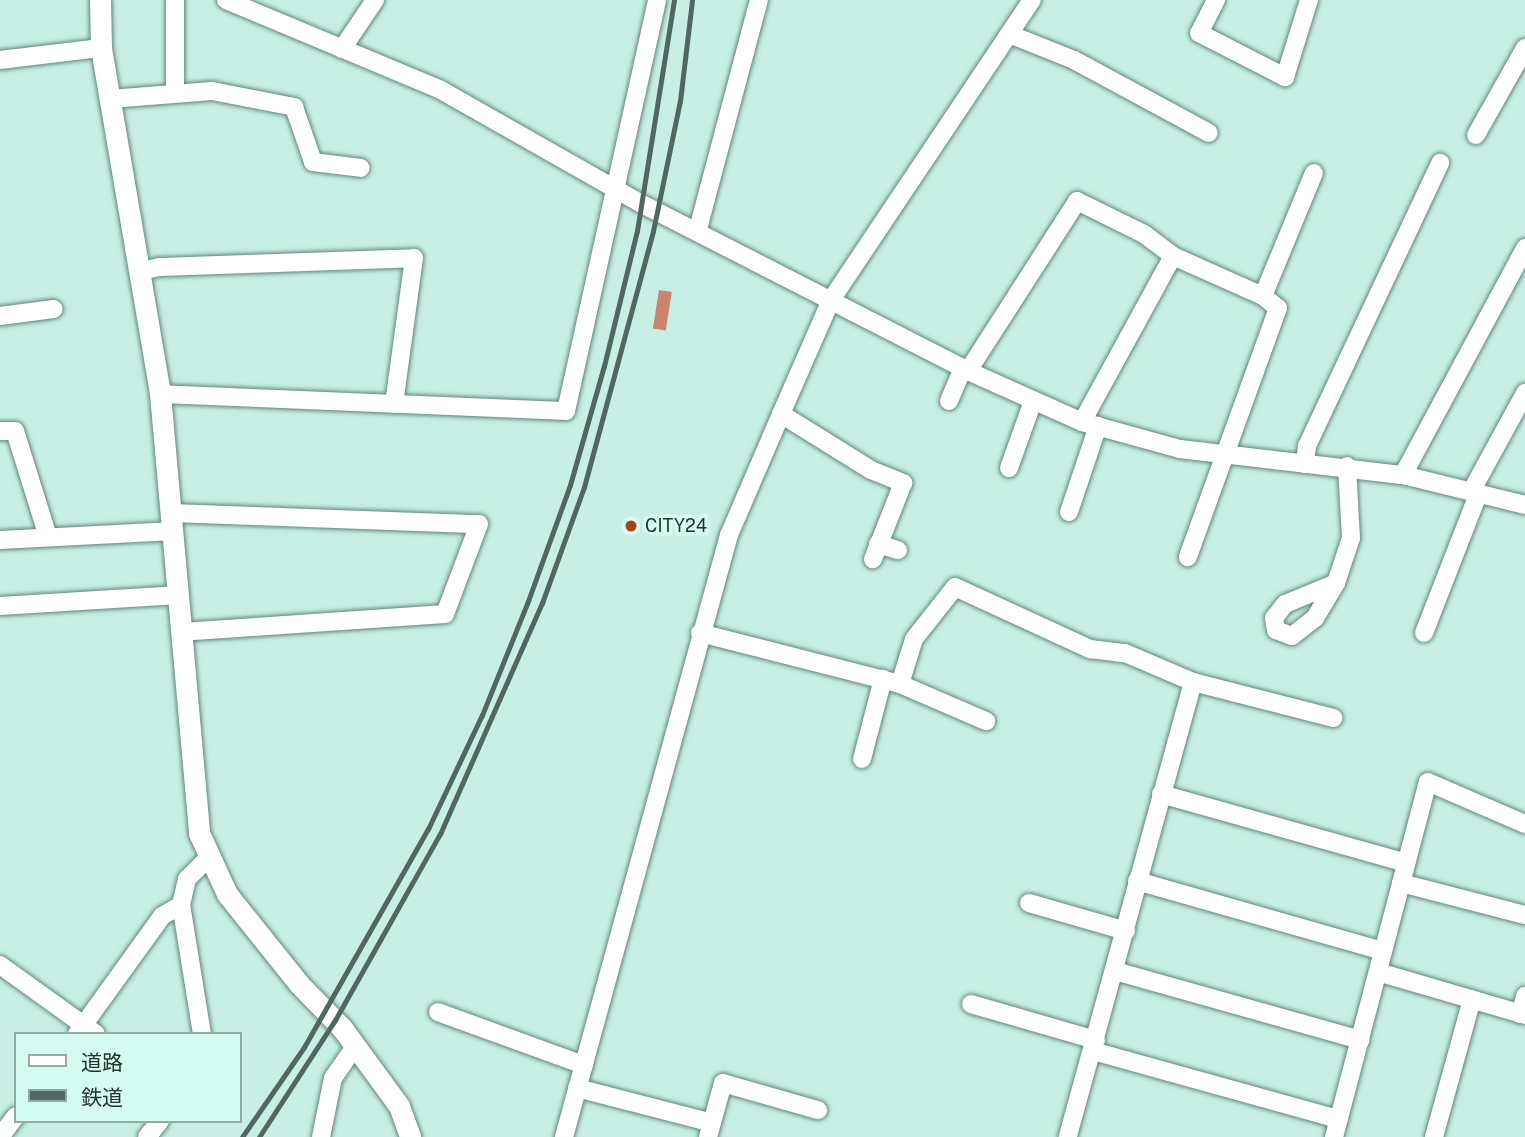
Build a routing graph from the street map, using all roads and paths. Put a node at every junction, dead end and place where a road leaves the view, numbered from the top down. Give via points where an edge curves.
1 (100, 0) edge
2 (175, 0) edge
3 (226, 0) edge
4 (375, 0) edge
5 (657, 0) edge
6 (759, 0) edge
7 (1032, 0) edge
8 (1216, 0) edge
9 (1310, 0) edge
10 (1009, 34) junction
11 (101, 48) junction
12 (1525, 48) edge
13 (342, 49) junction
14 (0, 60) edge
15 (175, 93) junction
16 (110, 99) junction
17 (1209, 133) dead end
18 (1476, 135) dead end
19 (1440, 163) dead end
20 (361, 168) dead end
21 (1314, 173) dead end
22 (618, 188) junction
23 (698, 229) junction
24 (1525, 248) edge
25 (1173, 256) junction
26 (141, 271) junction
27 (1264, 296) junction
28 (831, 300) junction
29 (54, 309) dead end
30 (0, 316) edge
31 (966, 369) junction
32 (1525, 393) edge
33 (160, 394) junction
34 (949, 401) dead end
35 (1033, 401) junction
36 (394, 404) junction
37 (781, 414) junction
38 (1090, 424) junction
39 (0, 431) edge
40 (1221, 456) junction
41 (1304, 464) junction
42 (1347, 466) junction
43 (1009, 468) dead end
44 (1403, 475) junction
45 (1476, 491) junction
46 (1525, 505) edge
47 (1069, 512) dead end
48 (173, 522) junction
49 (48, 537) junction
50 (0, 540) edge
51 (898, 550) dead end
52 (1188, 557) dead end
53 (1336, 583) dead end
54 (179, 595) junction
55 (0, 606) edge
56 (183, 632) junction
57 (700, 633) junction
58 (1424, 633) dead end
59 (891, 681) junction
60 (1193, 682) junction
61 (1333, 718) dead end
62 (986, 722) dead end
63 (862, 759) dead end
64 (1161, 794) junction
65 (1525, 824) edge
66 (208, 858) junction
67 (1406, 863) junction
68 (1138, 881) junction
69 (1401, 883) junction
70 (1029, 903) dead end
71 (181, 905) junction
72 (1525, 915) edge
73 (1126, 931) junction
74 (1383, 951) junction
75 (0, 965) edge
76 (1115, 971) junction
77 (1378, 972) junction
78 (1472, 999) junction
79 (971, 1004) dead end
80 (1523, 1008) edge
81 (438, 1012) dead end
82 (86, 1031) edge
83 (202, 1032) edge
84 (1360, 1040) junction
85 (1095, 1045) junction
86 (355, 1046) junction
87 (584, 1065) junction
88 (577, 1088) junction
89 (818, 1110) dead end
90 (14, 1119) edge
91 (1339, 1119) junction
92 (158, 1123) edge
93 (710, 1130) edge
94 (0, 1137) edge
95 (147, 1137) edge
96 (321, 1137) edge
97 (410, 1137) edge
98 (564, 1137) edge
99 (1068, 1137) edge
100 (1334, 1137) edge
101 (1434, 1137) edge

1 - 11 street
2 - 15 street
3 - 13 street
4 - 13 street
5 - 22 street
6 - 23 street
7 - 10 street
8 - 9 street via 1199,33 1285,77
10 - 17 street via 1074,60
10 - 28 street
11 - 14 street
11 - 16 street
12 - 18 street
13 - 22 street via 441,90
15 - 16 street
15 - 20 street via 212,91 294,107 313,162
16 - 26 street
19 - 41 street via 1307,446
21 - 27 street
22 - 23 street
22 - 36 street via 566,411
23 - 28 street
24 - 44 street
25 - 27 street
25 - 31 street via 1144,234 1077,201
25 - 38 street
26 - 33 street
26 - 36 street via 414,258
27 - 40 street via 1278,309
28 - 31 street
28 - 37 street
29 - 30 street
31 - 34 street
31 - 35 street
32 - 45 street
33 - 36 street
33 - 48 street
35 - 38 street
35 - 43 street
37 - 51 street via 871,470 903,483 876,551
37 - 57 street via 729,535
38 - 40 street
38 - 47 street
39 - 49 street via 15,431
40 - 41 street
40 - 52 street
41 - 42 street
42 - 44 street
42 - 53 street via 1351,538
44 - 45 street
45 - 46 street
45 - 58 street
48 - 49 street
48 - 54 street
48 - 56 street via 479,524 445,614
49 - 50 street
54 - 55 street
54 - 56 street
56 - 66 street via 193,795
57 - 59 street
57 - 87 street
59 - 60 street via 914,639 955,587 1090,649 1125,653
59 - 62 street
59 - 63 street
60 - 61 street
60 - 64 street
64 - 67 street
64 - 68 street
65 - 67 street via 1428,782
66 - 71 street via 187,879
66 - 86 street via 227,894
67 - 69 street
68 - 73 street
68 - 74 street
69 - 72 street
69 - 74 street
70 - 73 street
71 - 82 street via 162,916
71 - 83 street
73 - 76 street
74 - 77 street
75 - 82 street
76 - 84 street
76 - 85 street
77 - 78 street
77 - 84 street
78 - 80 street
78 - 101 street
79 - 85 street
81 - 87 street
84 - 91 street
85 - 91 street
85 - 99 street
86 - 96 street via 333,1078
86 - 97 street via 399,1106
87 - 88 street
88 - 93 street
88 - 98 street
89 - 93 street via 723,1083
90 - 94 street
91 - 100 street
92 - 95 street

